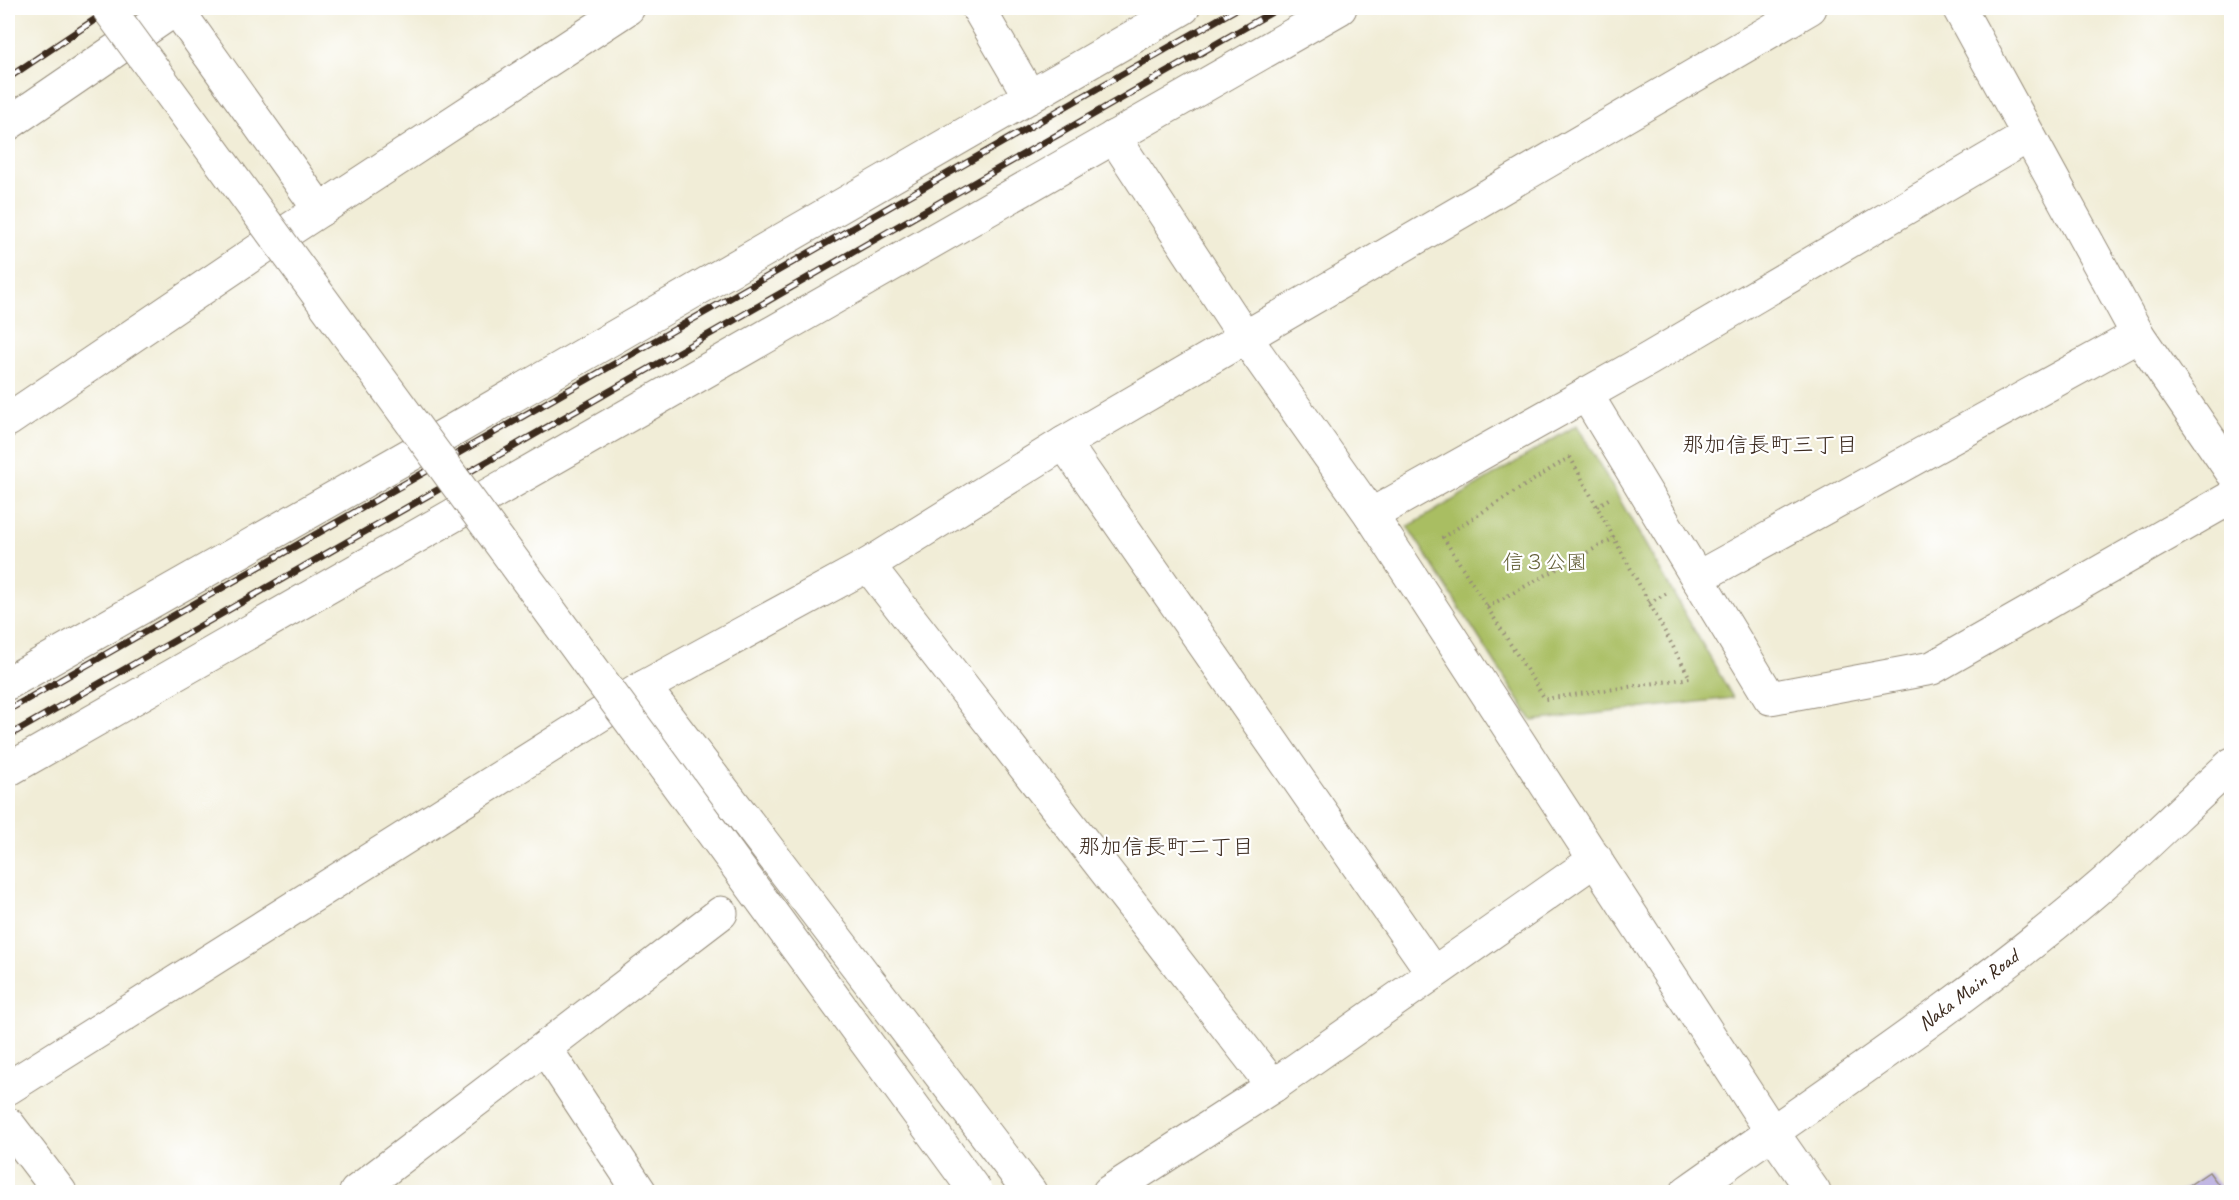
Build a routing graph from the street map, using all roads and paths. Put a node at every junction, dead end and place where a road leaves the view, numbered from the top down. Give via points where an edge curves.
1 (108, 8) edge
2 (177, 8) edge
3 (628, 8) edge
4 (978, 8) edge
5 (1183, 8) edge
6 (1340, 8) edge
7 (1810, 8) edge
8 (1959, 8) edge
9 (592, 18) edge
10 (120, 46) junction
11 (1030, 97) junction
12 (8, 124) edge
13 (2028, 136) junction
14 (1114, 137) junction
15 (320, 210) junction
16 (265, 246) junction
17 (2138, 335) junction
18 (1245, 337) junction
19 (1586, 394) junction
20 (8, 420) edge
21 (1064, 443) junction
22 (2232, 472) edge
23 (2232, 496) edge
24 (1371, 515) junction
25 (1614, 538) junction
26 (868, 565) junction
27 (1697, 578) junction
28 (1487, 607) junction
29 (8, 683) edge
30 (644, 687) junction
31 (2232, 764) edge
32 (8, 770) edge
33 (1596, 859) junction
34 (721, 913) dead end
35 (1433, 973) junction
36 (545, 1048) junction
37 (1273, 1086) junction
38 (8, 1089) edge
39 (8, 1124) edge
40 (1772, 1132) junction
41 (60, 1192) edge
42 (356, 1192) edge
43 (640, 1192) edge
44 (976, 1192) edge
45 (1029, 1192) edge
46 (1109, 1192) edge
47 (1687, 1192) edge
48 (1814, 1192) edge

1 - 44 street, bridge
2 - 10 street
2 - 15 street
3 - 9 street
4 - 11 street
5 - 11 street
6 - 14 street
7 - 18 street
8 - 13 street
9 - 15 street
10 - 12 street
10 - 16 street
11 - 29 street
13 - 17 street
13 - 19 street
14 - 18 street
14 - 32 street
15 - 16 street
16 - 20 street
17 - 22 street
17 - 27 street
18 - 21 street
18 - 24 street
19 - 24 street
19 - 27 street
21 - 26 street
21 - 35 street
23 - 27 street via 1932,668 1770,698
24 - 33 street
25 - 28 path
25 - 28 path via 1570,457 1443,537
25 - 28 path via 1690,678 1545,699
26 - 30 street
26 - 37 street
30 - 38 street
30 - 45 street
31 - 40 street, Naka Main Road via 2102,884 2000,968
33 - 35 street
33 - 40 street
34 - 36 street
35 - 37 street
36 - 42 street
36 - 43 street
37 - 46 street
39 - 41 street
40 - 47 street, Naka Main Road
40 - 48 street

